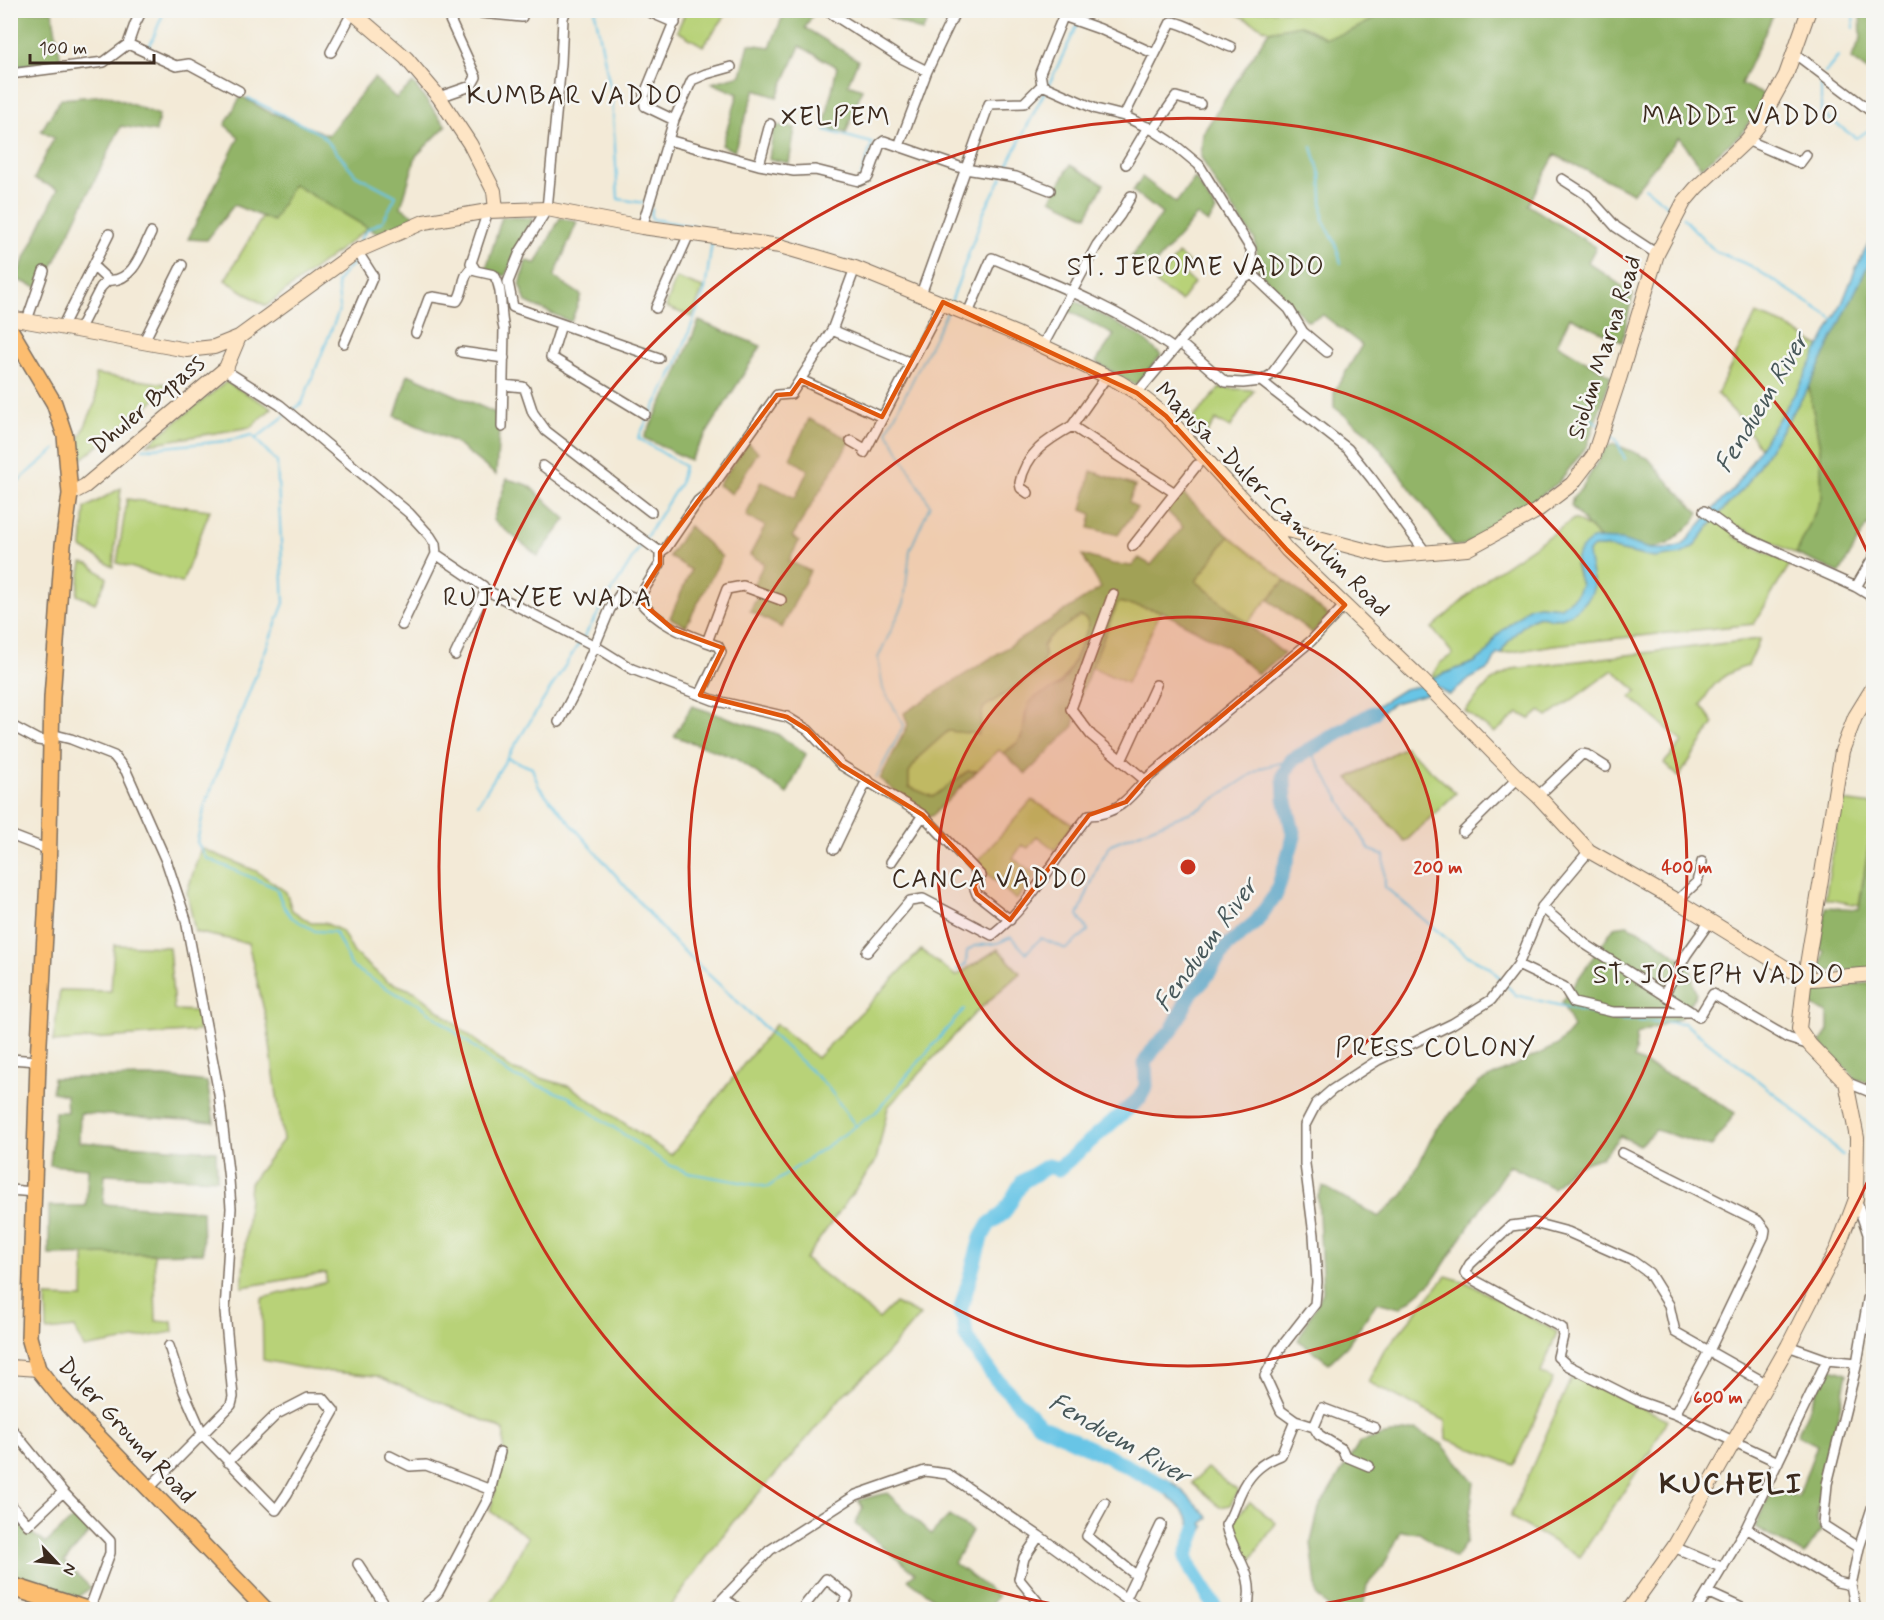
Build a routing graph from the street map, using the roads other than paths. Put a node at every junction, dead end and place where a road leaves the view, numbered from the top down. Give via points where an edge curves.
1 (142, 10) edge
2 (448, 10) edge
3 (478, 10) edge
4 (566, 10) edge
5 (645, 10) edge
6 (679, 10) edge
7 (826, 10) edge
8 (956, 10) edge
9 (1809, 10) edge
10 (351, 12) edge
11 (1065, 13) edge
12 (522, 17) dead end
13 (675, 23) junction
14 (128, 44) junction
15 (1231, 47) dead end
16 (331, 52) dead end
17 (1794, 53) junction
18 (1155, 54) junction
19 (731, 67) dead end
20 (927, 71) junction
21 (10, 74) edge
22 (1042, 85) junction
23 (239, 91) dead end
24 (439, 97) junction
25 (1200, 104) dead end
26 (1872, 112) dead end
27 (1124, 116) junction
28 (674, 120) junction
29 (770, 124) dead end
30 (1150, 128) junction
31 (668, 140) junction
32 (1748, 140) junction
33 (898, 146) junction
34 (1806, 155) dead end
35 (1126, 164) dead end
36 (759, 165) junction
37 (965, 169) junction
38 (1562, 179) dead end
39 (1050, 190) dead end
40 (1131, 196) dead end
41 (547, 209) junction
42 (492, 211) junction
43 (642, 227) junction
44 (151, 233) dead end
45 (109, 234) dead end
46 (689, 234) junction
47 (357, 251) junction
48 (1658, 254) junction
49 (93, 266) junction
50 (182, 266) dead end
51 (473, 267) junction
52 (855, 268) junction
53 (44, 271) dead end
54 (1252, 273) junction
55 (108, 280) junction
56 (1073, 292) junction
57 (921, 294) junction
58 (943, 302) junction
59 (656, 308) dead end
60 (968, 313) junction
61 (10, 318) edge
62 (27, 320) junction
63 (561, 325) junction
64 (62, 327) junction
65 (10, 329) edge
66 (79, 330) junction
67 (832, 330) junction
68 (1303, 332) junction
69 (416, 333) dead end
70 (239, 337) junction
71 (144, 341) junction
72 (344, 343) dead end
73 (1042, 346) junction
74 (1177, 346) junction
75 (461, 351) dead end
76 (1327, 352) dead end
77 (504, 358) junction
78 (659, 358) dead end
79 (911, 363) junction
80 (226, 368) junction
81 (1107, 376) junction
82 (801, 380) junction
83 (1261, 381) junction
84 (503, 385) junction
85 (1137, 393) junction
86 (645, 414) dead end
87 (882, 417) junction
88 (1072, 426) junction
89 (502, 427) dead end
90 (851, 441) dead end
91 (1197, 465) dead end
92 (543, 466) dead end
93 (1028, 493) dead end
94 (1175, 493) junction
95 (70, 494) junction
96 (1704, 511) dead end
97 (651, 512) dead end
98 (1268, 527) junction
99 (1133, 546) dead end
100 (660, 552) junction
101 (1426, 553) junction
102 (436, 554) junction
103 (1874, 556) edge
104 (1856, 587) junction
105 (486, 590) junction
106 (1113, 594) dead end
107 (1874, 598) edge
108 (638, 599) junction
109 (781, 600) dead end
110 (1345, 605) junction
111 (402, 626) dead end
112 (707, 642) junction
113 (595, 646) junction
114 (455, 655) dead end
115 (1156, 685) dead end
116 (1874, 686) edge
117 (700, 695) junction
118 (559, 722) dead end
119 (10, 726) edge
120 (51, 738) junction
121 (1121, 761) junction
122 (1606, 767) dead end
123 (1518, 778) junction
124 (867, 780) junction
125 (1145, 780) junction
126 (1538, 796) junction
127 (923, 815) junction
128 (1463, 832) dead end
129 (10, 835) edge
130 (834, 849) dead end
131 (49, 850) junction
132 (1589, 851) junction
133 (891, 862) dead end
134 (1702, 862) dead end
135 (1677, 901) junction
136 (1542, 907) junction
137 (1010, 920) junction
138 (1710, 921) junction
139 (867, 952) dead end
140 (1518, 965) junction
141 (1874, 974) edge
142 (1805, 977) junction
143 (1664, 994) junction
144 (1692, 1012) junction
145 (1810, 1045) junction
146 (10, 1059) edge
147 (38, 1061) junction
148 (1846, 1082) junction
149 (1874, 1096) edge
150 (1622, 1154) dead end
151 (10, 1190) edge
152 (34, 1192) junction
153 (1856, 1199) junction
154 (1871, 1294) edge
155 (169, 1346) dead end
156 (1788, 1346) junction
157 (1708, 1353) junction
158 (1827, 1360) junction
159 (1857, 1364) junction
160 (10, 1367) edge
161 (38, 1369) junction
162 (1767, 1384) junction
163 (1675, 1414) junction
164 (1295, 1420) junction
165 (10, 1427) edge
166 (1314, 1427) junction
167 (1375, 1428) dead end
168 (203, 1435) junction
169 (1733, 1442) junction
170 (500, 1452) dead end
171 (390, 1456) dead end
172 (228, 1462) junction
173 (1778, 1462) junction
174 (1369, 1466) dead end
175 (149, 1488) junction
176 (490, 1490) junction
177 (63, 1492) junction
178 (1874, 1502) edge
179 (1105, 1503) dead end
180 (10, 1504) edge
181 (1161, 1525) dead end
182 (1746, 1528) junction
183 (1039, 1536) junction
184 (1674, 1547) junction
185 (1859, 1548) junction
186 (358, 1564) dead end
187 (1723, 1568) junction
188 (1137, 1576) junction
189 (1851, 1585) junction
190 (10, 1586) edge
191 (1709, 1593) junction
192 (10, 1598) edge
193 (1126, 1598) junction
194 (724, 1599) junction
195 (48, 1610) edge
196 (87, 1610) edge
197 (266, 1610) edge
198 (388, 1610) edge
199 (420, 1610) edge
200 (712, 1610) edge
201 (741, 1610) edge
202 (801, 1610) edge
203 (840, 1610) edge
204 (1040, 1610) edge
205 (1141, 1610) edge
206 (1247, 1610) edge
207 (1629, 1610) edge
208 (1697, 1610) edge
209 (1746, 1610) edge
210 (1856, 1610) edge

1 - 14 street
2 - 24 street via 476,77 471,86
3 - 12 street
4 - 41 street
5 - 13 street
6 - 13 street
7 - 20 street
8 - 20 street
9 - 17 main road, Siolim Marna Road
10 - 16 street
10 - 24 main road via 406,58
11 - 18 street
11 - 22 street via 1040,73
13 - 28 street via 644,96 645,106
14 - 21 street via 104,62
14 - 23 street via 176,66 189,64
15 - 18 street via 1178,21 1171,22
17 - 26 street
17 - 32 main road, Siolim Marna Road via 1786,75
18 - 27 street
19 - 28 street via 692,81
20 - 33 street
22 - 27 street via 1096,109
22 - 37 street via 1024,103 989,104
24 - 42 main road via 470,144 494,191
25 - 30 street via 1176,97
27 - 30 street
28 - 31 street
29 - 36 street
30 - 35 street
30 - 54 street via 1199,165 1251,249
31 - 36 street
31 - 43 street
32 - 34 street via 1800,163
32 - 48 main road, Siolim Marna Road via 1684,202
33 - 36 street via 884,141 880,144 868,177 859,181 815,170
33 - 37 street
37 - 39 street via 1016,177
37 - 57 street
38 - 48 street via 1587,195 1616,227
40 - 56 street via 1097,245
41 - 42 main road, Mapusa -Duler-Camurlim Road
41 - 43 main road, Mapusa -Duler-Camurlim Road
41 - 63 street via 520,252 508,282 513,307
42 - 47 main road, Mapusa -Duler-Camurlim Road via 424,222
42 - 51 street via 471,263
43 - 46 main road, Mapusa -Duler-Camurlim Road
44 - 55 street via 126,276
45 - 49 street
46 - 52 main road, Mapusa -Duler-Camurlim Road via 780,246
46 - 59 street
47 - 70 main road, Mapusa -Duler-Camurlim Road
47 - 72 street via 373,276
48 - 101 main road, Siolim Marna Road via 1593,455 1572,484 1535,512 1467,549
49 - 55 street
49 - 64 street
50 - 71 street
51 - 69 street via 466,273 457,301 429,298
51 - 77 street via 494,275 499,282
52 - 57 main road, Mapusa -Duler-Camurlim Road
52 - 67 street
53 - 62 street
54 - 68 street via 1288,309
54 - 74 street
55 - 66 street
56 - 60 street via 992,258
56 - 73 street
56 - 74 street
57 - 58 main road, Mapusa -Duler-Camurlim Road
58 - 60 main road, Mapusa -Duler-Camurlim Road
58 - 79 street
60 - 73 main road, Mapusa -Duler-Camurlim Road
61 - 62 main road, Mapusa -Duler-Camurlim Road
62 - 64 main road, Mapusa -Duler-Camurlim Road
63 - 78 street
63 - 86 street via 551,357
64 - 66 main road, Mapusa -Duler-Camurlim Road
65 - 95 main road, Duler Ground Road via 54,403 66,436
66 - 71 main road, Mapusa -Duler-Camurlim Road
67 - 79 street
67 - 82 street
68 - 76 street
68 - 83 street via 1279,366
70 - 71 main road, Mapusa -Duler-Camurlim Road via 214,347 187,350
70 - 80 main road, Dhuler Bypass
73 - 81 main road, Mapusa -Duler-Camurlim Road
74 - 83 street via 1225,382
74 - 85 street
75 - 77 street
77 - 84 street
79 - 87 street
80 - 95 main road, Dhuler Bypass via 85,486
80 - 102 street via 280,405 409,513 430,536
81 - 85 main road, Mapusa -Duler-Camurlim Road
81 - 88 street
82 - 87 street
82 - 100 street via 791,394 777,395 708,493
83 - 101 street via 1348,449
84 - 89 street
84 - 97 street via 523,387 533,413 546,431
85 - 98 main road, Mapusa -Duler-Camurlim Road via 1166,416
87 - 90 street via 864,451
88 - 93 street via 1043,443 1031,456 1020,483
88 - 94 street
91 - 94 street
92 - 100 street
94 - 99 street
95 - 120 main road, Duler Ground Road via 63,545
96 - 104 street via 1733,532
98 - 101 main road, Siolim Marna Road via 1387,556
98 - 110 main road, Mapusa -Duler-Camurlim Road
100 - 108 street via 660,564
102 - 105 street
102 - 111 street
103 - 104 street
104 - 107 street
105 - 113 street
105 - 114 street
106 - 121 street via 1071,709 1091,735
108 - 112 street via 674,630
108 - 113 street via 621,593
109 - 112 street via 743,586 727,589
110 - 123 main road, Mapusa -Duler-Camurlim Road
110 - 125 street via 1311,641
112 - 117 street via 718,646 721,652
113 - 117 street via 632,669
113 - 118 street
115 - 121 street
116 - 142 main road via 1855,717 1842,751
117 - 124 street via 787,717 808,730 842,765
119 - 120 street via 38,740
120 - 131 main road, Duler Ground Road
120 - 168 street via 71,739 114,756 126,771 167,863 186,920 219,1094 231,1208 225,1312 234,1397 231,1406
121 - 125 street
122 - 126 street via 1582,754
123 - 126 main road, Mapusa -Duler-Camurlim Road
123 - 128 street
124 - 127 street
124 - 130 street
125 - 137 street via 1126,802 1110,812 1089,815
126 - 132 main road, Mapusa -Duler-Camurlim Road
127 - 133 street
127 - 137 street via 981,876 974,886 977,894
129 - 131 street
131 - 147 main road, Duler Ground Road
132 - 135 main road, Mapusa -Duler-Camurlim Road
132 - 136 street
134 - 135 street via 1697,882
135 - 138 main road, Mapusa -Duler-Camurlim Road
136 - 140 street
136 - 143 street via 1585,944
137 - 139 street via 992,935 922,899 910,901
138 - 142 main road, Mapusa -Duler-Camurlim Road
138 - 143 street
140 - 144 street via 1564,987 1574,1003 1613,1012
140 - 164 street via 1491,1000 1378,1060 1332,1090 1316,1104 1305,1125 1317,1282 1315,1304 1279,1350 1265,1377 1281,1410
141 - 142 main road via 1813,980
142 - 145 main road via 1799,1029
143 - 144 street
144 - 145 street via 1699,1017 1713,994 1788,1038
145 - 148 main road
146 - 147 street
147 - 152 main road, Duler Ground Road
148 - 149 street
148 - 153 main road via 1857,1138
150 - 157 street via 1758,1221 1765,1230
151 - 152 street
152 - 161 main road, Duler Ground Road via 29,1337
153 - 154 street via 1868,1234
153 - 156 main road via 1838,1247
154 - 159 street
155 - 168 street via 183,1392
156 - 158 street
156 - 162 main road
157 - 162 street
157 - 163 street
157 - 163 street via 1675,1332 1669,1305 1649,1273 1631,1260 1568,1232 1534,1223 1511,1226 1465,1273 1562,1328 1558,1357 1567,1365 1638,1401
158 - 159 street
158 - 173 street
159 - 185 street via 1827,1484 1823,1525
160 - 161 main road
161 - 175 main road, Duler Ground Road
162 - 169 main road
163 - 169 street
164 - 166 street
164 - 206 street via 1281,1455 1257,1468 1240,1492 1226,1525 1245,1565 1251,1594
165 - 177 street
166 - 167 street via 1322,1408
166 - 174 street via 1319,1435 1342,1449 1345,1456
168 - 172 street
168 - 175 street
169 - 173 street
169 - 184 main road
170 - 176 street
171 - 176 street via 410,1466 426,1465
172 - 172 street via 276,1510 334,1411 322,1398 308,1398 277,1414
173 - 182 street
175 - 197 main road, Duler Ground Road
176 - 199 street via 438,1593
177 - 180 street via 28,1525
177 - 196 street via 110,1541 110,1553
178 - 185 street
179 - 188 street via 1087,1536
181 - 188 street
182 - 187 street
182 - 189 street via 1837,1582
183 - 193 street
183 - 194 street via 947,1474 925,1471 856,1495 770,1550
183 - 204 street via 1024,1558 1019,1579
184 - 187 street
184 - 207 main road
185 - 189 street
186 - 198 street
187 - 191 street
188 - 193 street
189 - 210 street
190 - 196 highway
191 - 208 street
191 - 209 street
192 - 195 highway
193 - 205 street
194 - 200 street
194 - 201 street
202 - 203 street via 826,1579 848,1596

